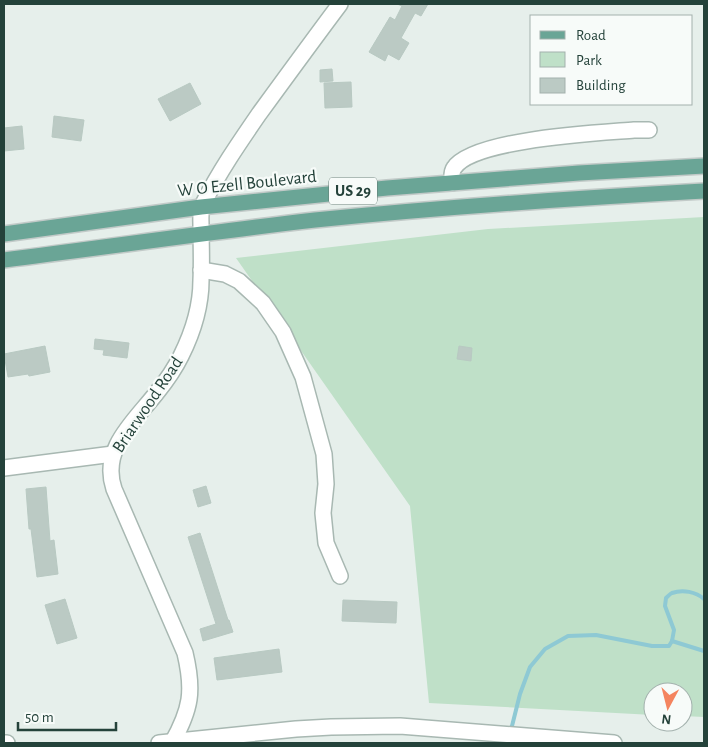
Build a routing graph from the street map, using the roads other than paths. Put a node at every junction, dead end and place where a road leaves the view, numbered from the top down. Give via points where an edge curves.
1 (340, 4) edge
2 (649, 130) dead end
3 (704, 166) edge
4 (448, 183) junction
5 (704, 191) edge
6 (201, 206) junction
7 (451, 208) junction
8 (4, 234) edge
9 (201, 234) junction
10 (4, 260) edge
11 (202, 270) junction
12 (113, 454) junction
13 (4, 468) edge
14 (340, 576) dead end
15 (159, 743) edge
16 (172, 743) edge
17 (614, 743) edge

1 - 6 street, Briarwood Road via 231,154
2 - 4 street via 537,139 478,152 454,167
3 - 4 main road, W O Ezell Boulevard / US 29
4 - 6 main road, W O Ezell Boulevard / US 29
4 - 7 main road
5 - 7 main road, US 29
6 - 8 main road, W O Ezell Boulevard / US 29
6 - 9 street, Briarwood Road
7 - 9 main road, US 29
9 - 10 main road, US 29
9 - 11 street, Briarwood Road
11 - 12 street, Briarwood Road via 196,319 181,357 158,392 135,418
11 - 14 street via 225,274 239,281 263,303 283,332 302,377 324,454 326,542
12 - 13 street
12 - 16 street, Briarwood Road via 110,472 114,489 185,653 189,671 187,710
15 - 16 street
16 - 17 street via 296,729 400,726

